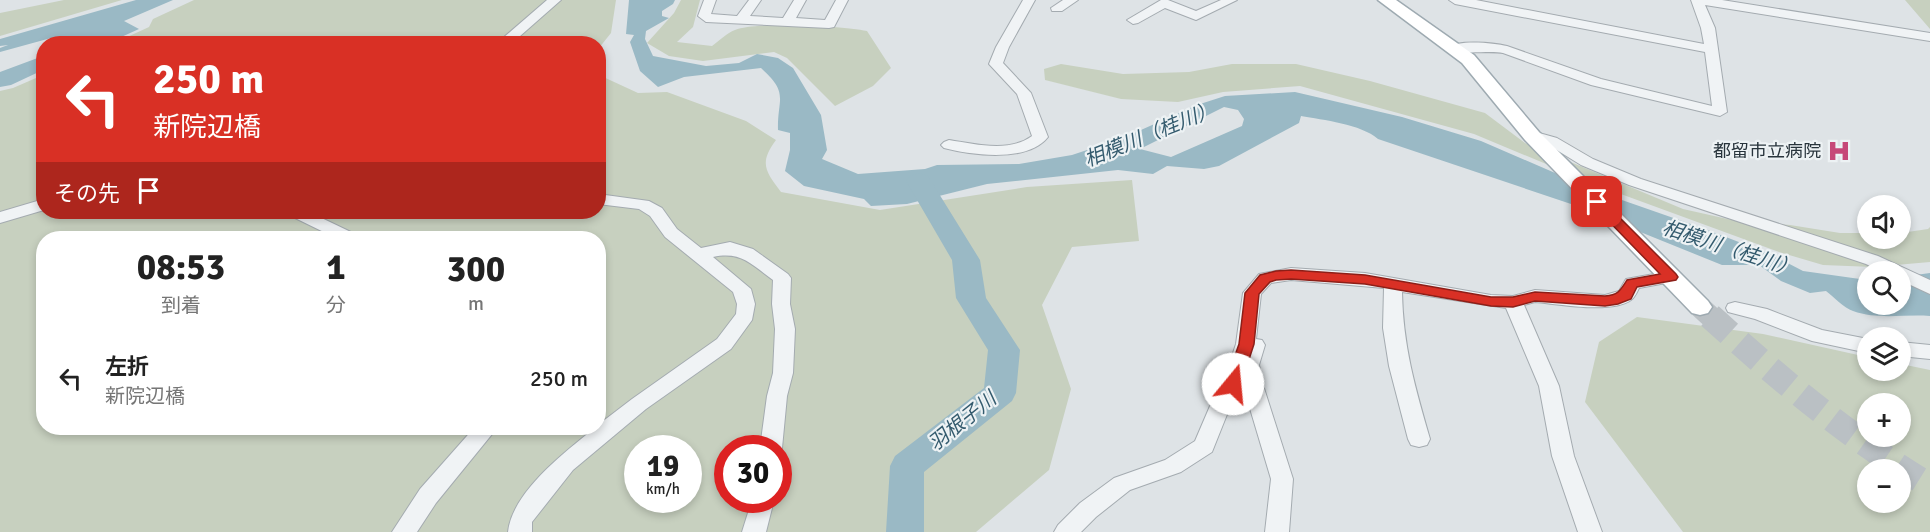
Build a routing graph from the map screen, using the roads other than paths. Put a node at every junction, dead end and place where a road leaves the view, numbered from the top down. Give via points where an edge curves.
1 (555, 0) edge
2 (710, 0) edge
3 (755, 0) edge
4 (800, 0) edge
5 (842, 0) edge
6 (1029, 0) edge
7 (1072, 0) edge
8 (1231, 0) edge
9 (1386, 0) edge
10 (1455, 0) edge
11 (1697, 0) edge
12 (1163, 1) edge
13 (1057, 8) dead end
14 (741, 20) junction
15 (1133, 20) dead end
16 (787, 22) junction
17 (512, 36) edge
18 (1930, 37) edge
19 (1455, 48) junction
20 (1711, 49) junction
21 (1540, 144) junction
22 (949, 145) dead end
23 (606, 200) edge
24 (36, 207) edge
25 (0, 218) edge
26 (311, 219) edge
27 (335, 231) edge
28 (699, 254) junction
29 (1874, 261) edge
30 (1667, 273) junction
31 (1911, 278) edge
32 (1393, 284) junction
33 (1930, 288) edge
34 (1513, 302) junction
35 (1700, 307) tunnel mouth
36 (1736, 309) dead end
37 (1248, 335) junction
38 (1857, 344) edge
39 (1911, 350) edge
40 (1930, 352) edge
41 (606, 431) edge
42 (480, 435) edge
43 (601, 435) edge
44 (772, 435) edge
45 (1419, 439) dead end
46 (759, 513) edge
47 (404, 532) edge
48 (520, 532) edge
49 (753, 532) edge
50 (1066, 532) edge
51 (1277, 532) edge
52 (1590, 532) edge

1 - 17 street
2 - 14 street via 704,16
3 - 14 street
4 - 16 street
5 - 16 street via 829,24
6 - 22 street via 996,64 1024,93 1040,137 1029,145 1010,148
7 - 13 street
8 - 12 street via 1196,16
9 - 19 main road
10 - 20 street
11 - 18 street
11 - 20 street
12 - 15 street
14 - 16 street
19 - 20 street via 1507,50 1596,82 1720,112
19 - 21 main road
21 - 29 street via 1552,141 1587,162 1635,182
21 - 30 main road
23 - 28 street via 643,205 657,212 671,233
24 - 25 street
26 - 27 street
28 - 41 street via 742,289 745,315 724,344
28 - 44 street via 730,248 747,253 782,278 783,372
30 - 34 street via 1632,283 1626,296 1618,299 1535,296
30 - 35 main road
31 - 33 street
32 - 34 street
32 - 37 street via 1291,274 1265,278 1252,293
32 - 45 street via 1392,328
34 - 52 street via 1549,386 1563,456
36 - 38 street via 1819,336
37 - 50 street via 1233,384 1204,446 1173,466 1122,484
37 - 51 street via 1256,344 1250,366 1253,385 1282,479
39 - 40 street
42 - 47 street via 428,496
43 - 48 street via 566,464 538,496 521,520
46 - 49 street

